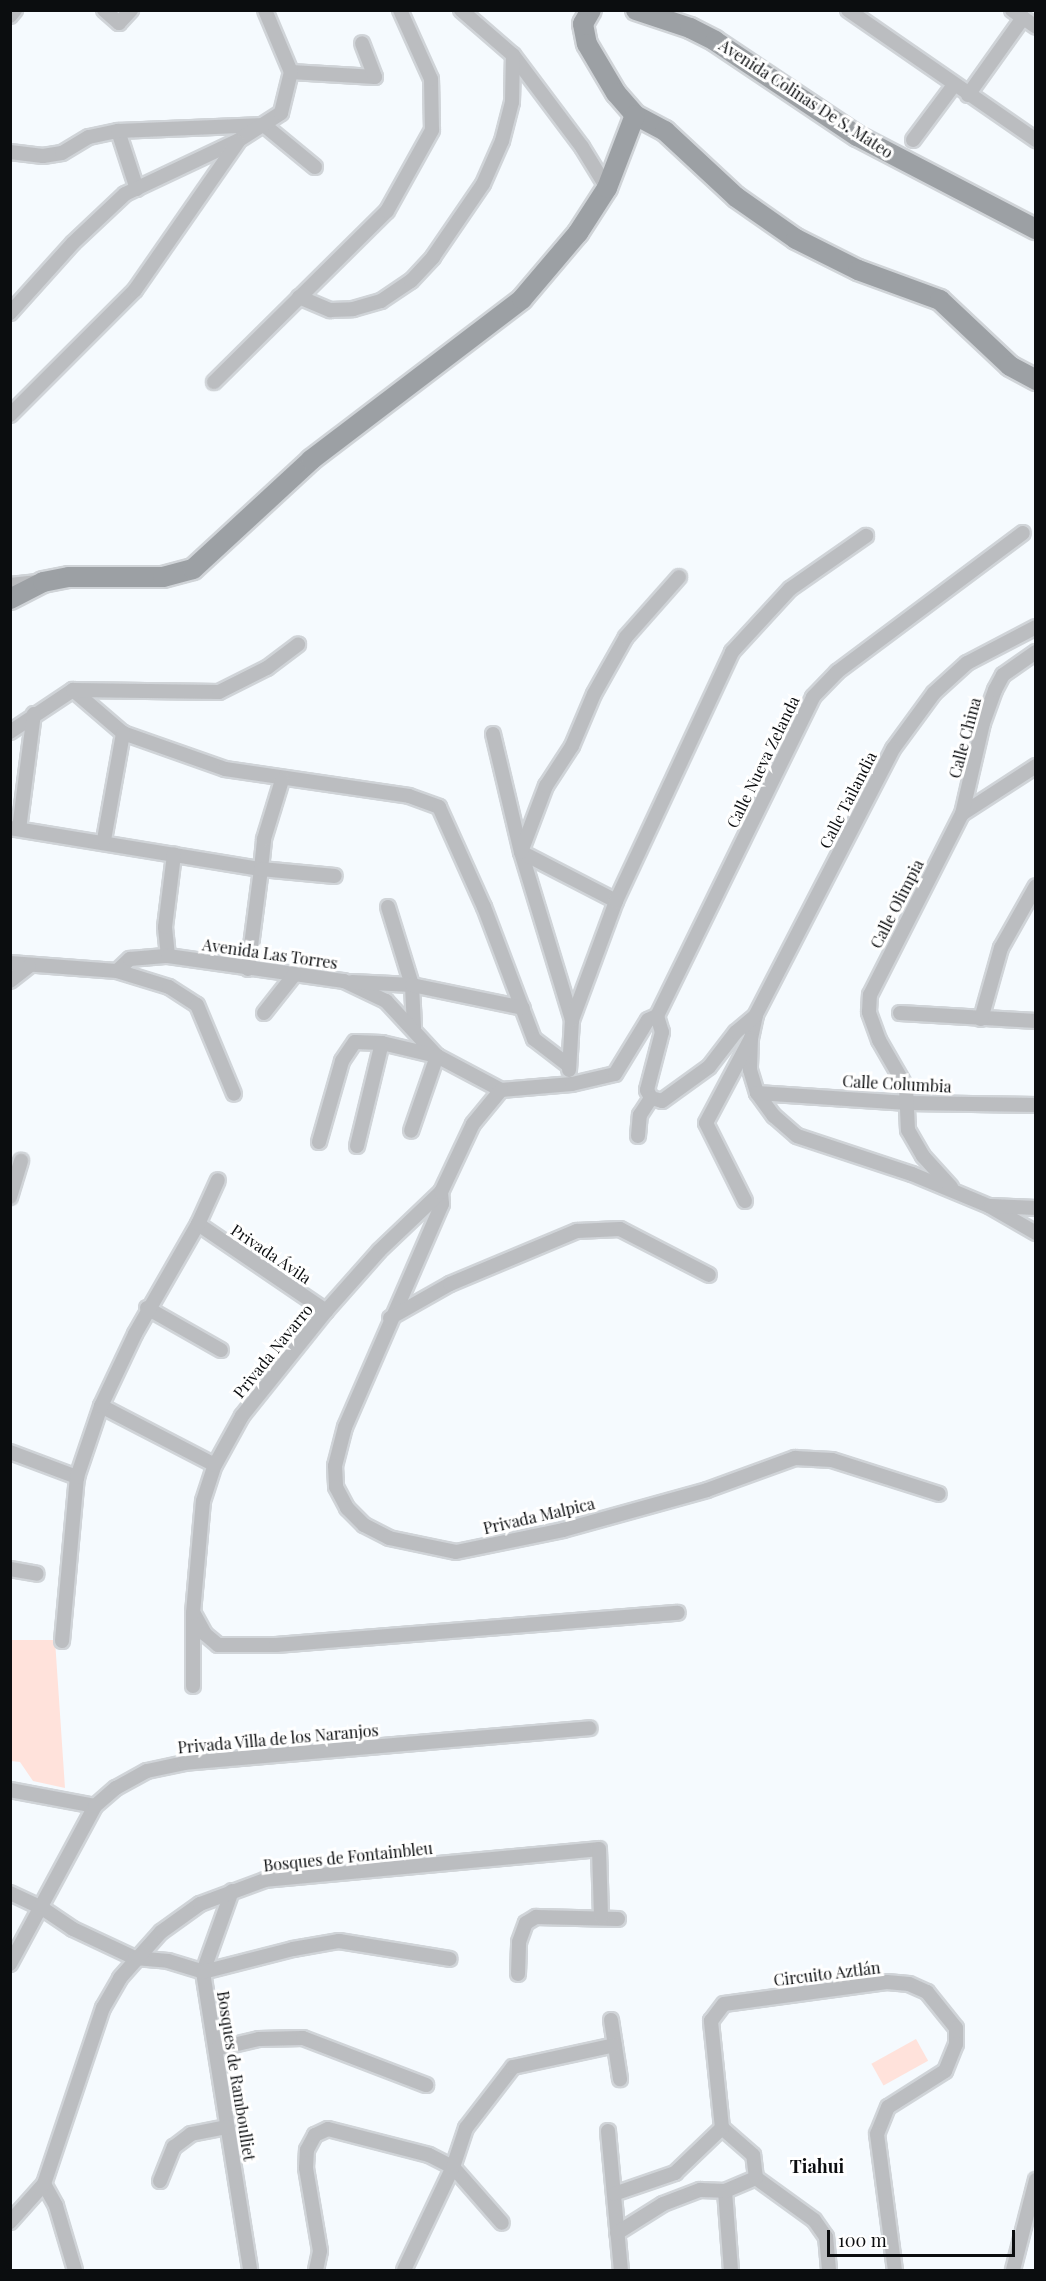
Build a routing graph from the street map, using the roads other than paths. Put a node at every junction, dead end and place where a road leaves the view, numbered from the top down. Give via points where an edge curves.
1 (15, 10) edge
2 (104, 10) edge
3 (131, 10) edge
4 (265, 10) edge
5 (400, 10) edge
6 (461, 10) edge
7 (591, 10) edge
8 (636, 10) edge
9 (848, 10) edge
10 (1017, 14) edge
11 (10, 16) edge
12 (1035, 27) edge
13 (362, 44) dead end
14 (513, 55) junction
15 (291, 72) junction
16 (954, 86) junction
17 (968, 95) junction
18 (635, 115) junction
19 (264, 125) junction
20 (118, 131) junction
21 (239, 140) junction
22 (913, 140) dead end
23 (1035, 140) edge
24 (10, 152) edge
25 (315, 167) dead end
26 (607, 188) junction
27 (136, 189) junction
28 (1035, 229) edge
29 (299, 297) junction
30 (10, 313) edge
31 (1035, 380) edge
32 (214, 382) dead end
33 (10, 415) edge
34 (1023, 533) dead end
35 (866, 536) dead end
36 (679, 577) dead end
37 (43, 582) junction
38 (10, 585) edge
39 (10, 599) edge
40 (1035, 627) edge
41 (298, 645) dead end
42 (1035, 652) edge
43 (73, 690) junction
44 (34, 714) junction
45 (10, 732) edge
46 (123, 733) junction
47 (493, 734) dead end
48 (1035, 766) edge
49 (282, 780) junction
50 (962, 814) junction
51 (15, 828) edge
52 (104, 840) junction
53 (521, 852) junction
54 (174, 855) junction
55 (261, 868) junction
56 (335, 876) dead end
57 (1035, 886) edge
58 (615, 901) junction
59 (388, 907) dead end
60 (168, 956) junction
61 (10, 963) edge
62 (29, 966) junction
63 (248, 969) junction
64 (117, 971) junction
65 (294, 975) junction
66 (10, 981) edge
67 (344, 981) junction
68 (412, 985) junction
69 (523, 1008) junction
70 (264, 1013) dead end
71 (900, 1013) dead end
72 (756, 1015) junction
73 (657, 1016) junction
74 (981, 1019) junction
75 (572, 1020) junction
76 (1035, 1022) edge
77 (414, 1028) junction
78 (751, 1038) junction
79 (382, 1042) junction
80 (437, 1056) junction
81 (568, 1065) junction
82 (572, 1084) junction
83 (501, 1090) junction
84 (757, 1093) junction
85 (234, 1094) dead end
86 (651, 1098) junction
87 (908, 1103) junction
88 (1035, 1105) edge
89 (411, 1131) dead end
90 (638, 1136) dead end
91 (319, 1142) dead end
92 (357, 1146) dead end
93 (21, 1161) dead end
94 (218, 1180) dead end
95 (956, 1191) junction
96 (441, 1192) junction
97 (10, 1197) edge
98 (746, 1201) dead end
99 (989, 1206) junction
100 (1035, 1208) edge
101 (198, 1224) junction
102 (1035, 1233) edge
103 (709, 1275) dead end
104 (147, 1308) junction
105 (326, 1311) junction
106 (390, 1318) junction
107 (221, 1350) dead end
108 (101, 1406) junction
109 (10, 1452) edge
110 (215, 1465) junction
111 (76, 1477) junction
112 (939, 1494) dead end
113 (10, 1569) edge
114 (37, 1574) dead end
115 (678, 1612) dead end
116 (193, 1613) junction
117 (62, 1641) dead end
118 (193, 1686) dead end
119 (589, 1728) dead end
120 (10, 1790) edge
121 (95, 1806) junction
122 (232, 1891) junction
123 (10, 1893) edge
124 (42, 1908) junction
125 (601, 1917) junction
126 (618, 1919) dead end
127 (135, 1958) junction
128 (450, 1959) dead end
129 (10, 1964) edge
130 (203, 1972) junction
131 (518, 1974) dead end
132 (611, 2020) dead end
133 (615, 2045) junction
134 (216, 2049) junction
135 (620, 2079) dead end
136 (426, 2085) dead end
137 (227, 2127) junction
138 (722, 2128) junction
139 (608, 2131) dead end
140 (453, 2167) junction
141 (756, 2178) junction
142 (1035, 2180) edge
143 (160, 2181) dead end
144 (44, 2184) junction
145 (725, 2191) junction
146 (614, 2194) junction
147 (10, 2222) edge
148 (502, 2223) dead end
149 (617, 2233) junction
150 (75, 2271) edge
151 (250, 2271) edge
152 (316, 2271) edge
153 (404, 2271) edge
154 (621, 2271) edge
155 (731, 2271) edge
156 (829, 2271) edge
157 (895, 2271) edge
158 (1013, 2271) edge

1 - 11 street
2 - 3 street via 119,23
4 - 15 street
5 - 29 street via 431,79 432,130 387,211
6 - 14 street
7 - 18 street via 583,24 587,44 615,93
8 - 28 street, Avenida Colinas De S. Mateo via 715,41 857,136
9 - 16 street
10 - 12 street
10 - 17 street
13 - 15 street via 375,77
14 - 26 street via 582,147
14 - 29 street via 512,102 502,141 483,183 433,257 411,281 381,301 353,309 330,310
15 - 19 street via 281,113
16 - 17 street
16 - 22 street
17 - 23 street
18 - 26 street
18 - 31 street via 666,131 736,197 796,239 858,270 940,300 1010,366
19 - 20 street
19 - 21 street
19 - 25 street
20 - 24 street via 89,137 62,153 43,156
20 - 27 street
21 - 27 street
21 - 33 street via 135,290
26 - 37 street via 578,233 522,299 311,460 193,568 163,577 69,577
27 - 30 street via 125,194 73,243
29 - 32 street
34 - 73 street, Calle Nueva Zelanda via 837,672 813,697
35 - 58 street via 790,589 732,652
36 - 53 street via 626,637 594,694 572,746 546,786
37 - 38 street
37 - 39 street
40 - 72 street, Calle Tailandia via 967,663 934,693 893,749
41 - 43 street via 267,668 219,692
42 - 50 street, Calle China via 1010,669 995,690 983,723
43 - 44 street
43 - 46 street
44 - 45 street
44 - 51 street
46 - 49 street via 225,769
46 - 52 street
47 - 53 street
48 - 50 street
49 - 55 street via 264,839
49 - 69 street via 409,796 439,807
50 - 87 street, Calle Olimpia via 870,995 869,1012 879,1040 906,1087
51 - 52 street
52 - 54 street
53 - 58 street
53 - 75 street
54 - 55 street
54 - 60 street via 165,927
55 - 56 street
55 - 63 street
57 - 74 street via 1001,948
58 - 75 street
59 - 68 street
60 - 63 street, Avenida Las Torres
60 - 64 street, Avenida Las Torres via 130,959
61 - 62 street
62 - 64 street
62 - 66 street
63 - 65 street, Avenida Las Torres
64 - 85 street via 170,987 197,1005
65 - 67 street, Avenida Las Torres
65 - 70 street
67 - 68 street
67 - 77 street, Avenida Las Torres via 386,1001
68 - 69 street
68 - 77 street
69 - 81 street via 534,1039
71 - 74 street
72 - 78 street, Calle Tailandia
72 - 86 street via 686,1087 662,1101
73 - 82 street via 648,1020 615,1074
73 - 86 street via 662,1032 647,1090
74 - 76 street
75 - 81 street
77 - 80 street, Avenida Las Torres
78 - 84 street via 750,1070
78 - 98 street via 706,1123
79 - 80 street
79 - 91 street via 355,1042 342,1061
79 - 92 street
80 - 83 street, Avenida Las Torres
80 - 89 street
81 - 82 street
82 - 83 street
83 - 96 street, Privada Navarro via 473,1124
84 - 87 street, Calle Columbia
84 - 95 street via 774,1116 797,1136
86 - 90 street via 640,1115
87 - 88 street, Calle Columbia
87 - 95 street via 908,1130 922,1156
93 - 97 street
94 - 101 street
95 - 99 street
96 - 105 street, Privada Navarro
96 - 106 street, Privada Malpica via 441,1204
99 - 100 street
99 - 102 street
101 - 104 street
101 - 105 street, Privada Ávila
103 - 106 street via 620,1229 577,1231 450,1284
104 - 107 street
104 - 108 street
105 - 110 street, Privada Navarro via 242,1416
106 - 112 street, Privada Malpica via 345,1427 335,1466 336,1487 347,1508 364,1525 389,1538 456,1552 563,1530 707,1490 795,1458 832,1460
108 - 110 street
108 - 111 street
109 - 111 street
110 - 116 street, Privada Navarro via 203,1501
111 - 117 street
113 - 114 street
115 - 116 street via 276,1645 218,1645 205,1634
116 - 118 street, Privada Navarro
119 - 121 street, Privada Villa de los Naranjos via 184,1763 147,1771 116,1788
120 - 121 street
121 - 124 street, Privada Villa de los Naranjos
122 - 125 street, Bosques de Fontainbleu via 266,1880 599,1849
122 - 127 street, Bosques de Fontainbleu via 176,1918
122 - 130 street, Bosques de Ramboulliet
123 - 124 street
124 - 127 street via 73,1929
124 - 129 street, Privada Villa de los Naranjos
125 - 126 street
125 - 131 street via 536,1917 526,1923 519,1942
127 - 130 street via 168,1961
127 - 144 street, Bosques de Fontainbleu via 103,2008
128 - 130 street via 339,1941
130 - 134 street, Bosques de Ramboulliet
132 - 133 street
133 - 135 street
133 - 140 street via 513,2067 466,2128
134 - 136 street via 260,2039 303,2038
134 - 137 street, Bosques de Ramboulliet
137 - 143 street via 191,2134 174,2147
137 - 151 street, Bosques de Ramboulliet
138 - 141 street via 753,2154
138 - 146 street via 675,2173
138 - 157 street, Circuito Aztlán via 711,2021 724,2004 887,1982 909,1984 927,1992 956,2028 956,2044 945,2071 888,2108 880,2120 877,2146
139 - 146 street
140 - 148 street
140 - 152 street via 429,2155 345,2132 328,2129 315,2135 307,2150 306,2168 315,2199 320,2251
140 - 153 street
141 - 145 street
141 - 156 street via 814,2220 826,2237
142 - 158 street
144 - 147 street, Bosques de Fontainbleu
144 - 150 street via 56,2206
145 - 149 street via 700,2190 663,2204
145 - 155 street
146 - 149 street
149 - 154 street

